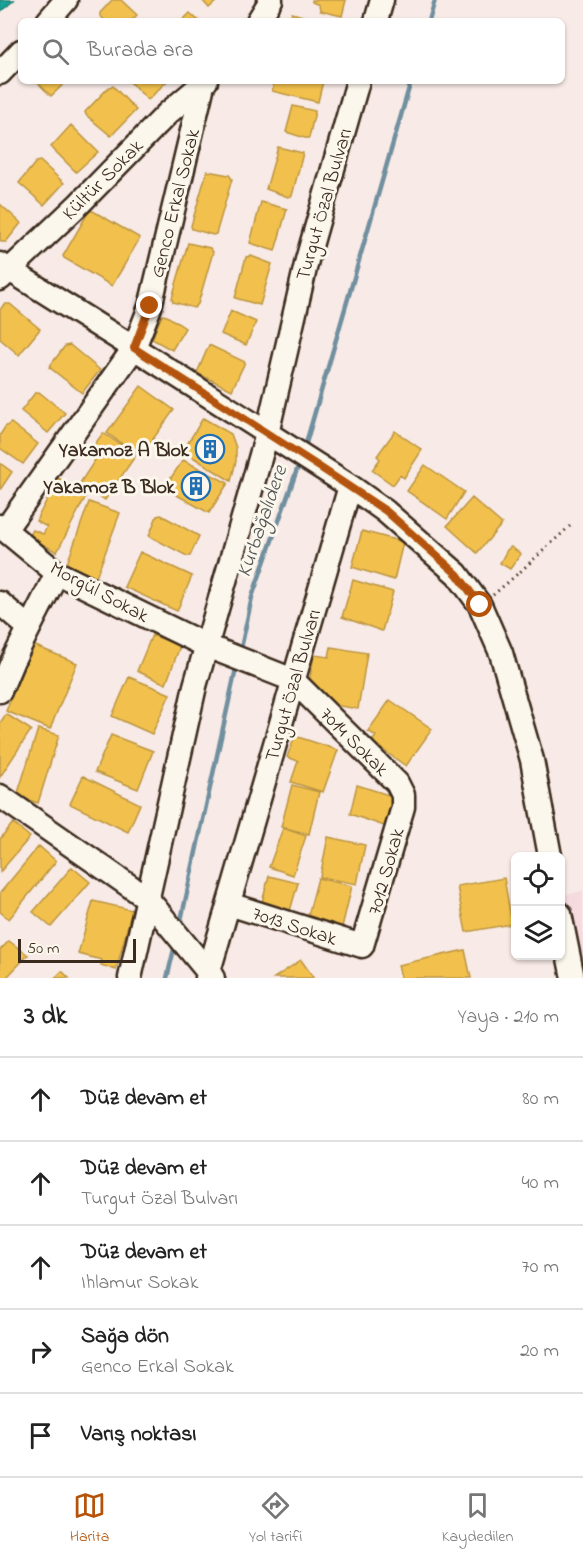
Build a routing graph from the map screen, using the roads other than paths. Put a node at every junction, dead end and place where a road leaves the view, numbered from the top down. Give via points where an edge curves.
1 (66, 0) edge
2 (271, 0) edge
3 (382, 0) edge
4 (51, 18) edge
5 (260, 18) edge
6 (377, 18) edge
7 (203, 84) edge
8 (204, 84) edge
9 (357, 84) edge
10 (3, 271) edge
11 (134, 348) junction
12 (273, 438) junction
13 (350, 486) junction
14 (3, 528) edge
15 (57, 573) junction
16 (0, 603) edge
17 (29, 628) junction
18 (213, 649) junction
19 (285, 676) junction
20 (0, 691) edge
21 (403, 795) joint
22 (0, 796) edge
23 (549, 852) edge
24 (147, 898) junction
25 (229, 904) junction
26 (565, 935) edge
27 (362, 946) joint
28 (210, 976) edge
29 (130, 978) edge
30 (573, 978) edge

1 - 4 street
2 - 5 street
3 - 6 street
7 - 10 street, Kültür Sokak via 168,112 79,204
8 - 11 street, Genco Erkal Sokak via 150,306
9 - 12 street, Turgut Özal Bulvarı via 307,260
10 - 11 street
11 - 12 street
11 - 14 street, Genco Erkal Sokak
12 - 13 street
12 - 18 street, Turgut Özal Bulvarı
13 - 19 street, Turgut Özal Bulvarı
13 - 23 street via 386,511 457,574 480,605 501,653 531,760
14 - 15 street, Morgül Sokak
15 - 17 street
15 - 18 street, Morgül Sokak
16 - 17 street
17 - 20 street
18 - 19 street, 7014 Sokak
18 - 24 street, Turgut Özal Bulvarı via 195,686
19 - 21 street, 7014 Sokak via 397,783
19 - 25 street, Turgut Özal Bulvarı
21 - 27 street, 7012 Sokak via 404,807
22 - 24 street
24 - 28 street
24 - 29 street, Turgut Özal Bulvarı
25 - 27 street, 7013 Sokak
25 - 28 street, Turgut Özal Bulvarı
26 - 30 street

